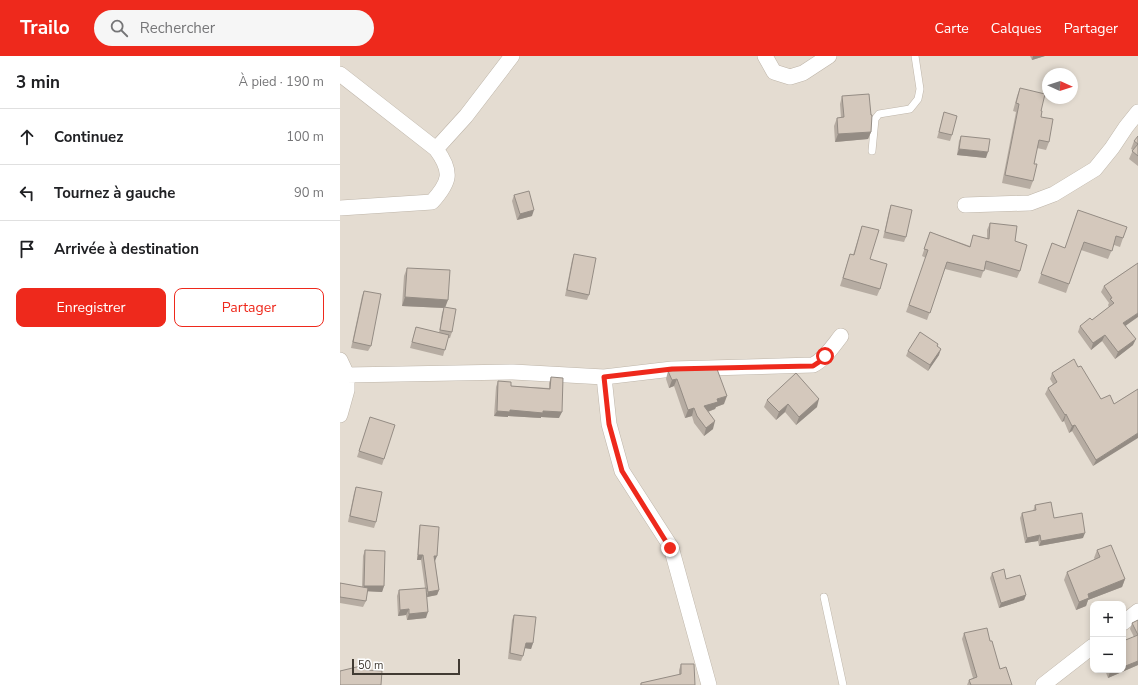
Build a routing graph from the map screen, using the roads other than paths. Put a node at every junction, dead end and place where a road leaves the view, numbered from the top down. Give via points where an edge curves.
1 (512, 56) edge
2 (765, 56) edge
3 (829, 56) edge
4 (915, 56) edge
5 (340, 74) edge
6 (1138, 112) edge
7 (436, 149) junction
8 (872, 151) dead end
9 (965, 205) dead end
10 (340, 208) edge
11 (841, 336) dead end
12 (340, 360) edge
13 (347, 375) junction
14 (604, 377) junction
15 (340, 415) edge
16 (824, 597) dead end
17 (1138, 611) edge
18 (1126, 621) edge
19 (1090, 648) edge
20 (709, 685) edge
21 (843, 685) edge
22 (1043, 685) edge

1 - 7 street via 466,116
2 - 3 street via 774,72 790,77 803,73
4 - 8 lane via 920,89 918,99 910,109 879,114 874,118
5 - 7 street
6 - 9 street via 1095,168 1054,194 1030,203
7 - 10 street via 445,161 448,175 444,189 432,202
11 - 14 street via 813,366 672,369
12 - 13 street
13 - 14 street via 513,372
13 - 15 street via 347,390
14 - 20 street via 609,424 622,471 670,548
16 - 21 lane
17 - 18 street
19 - 22 street

